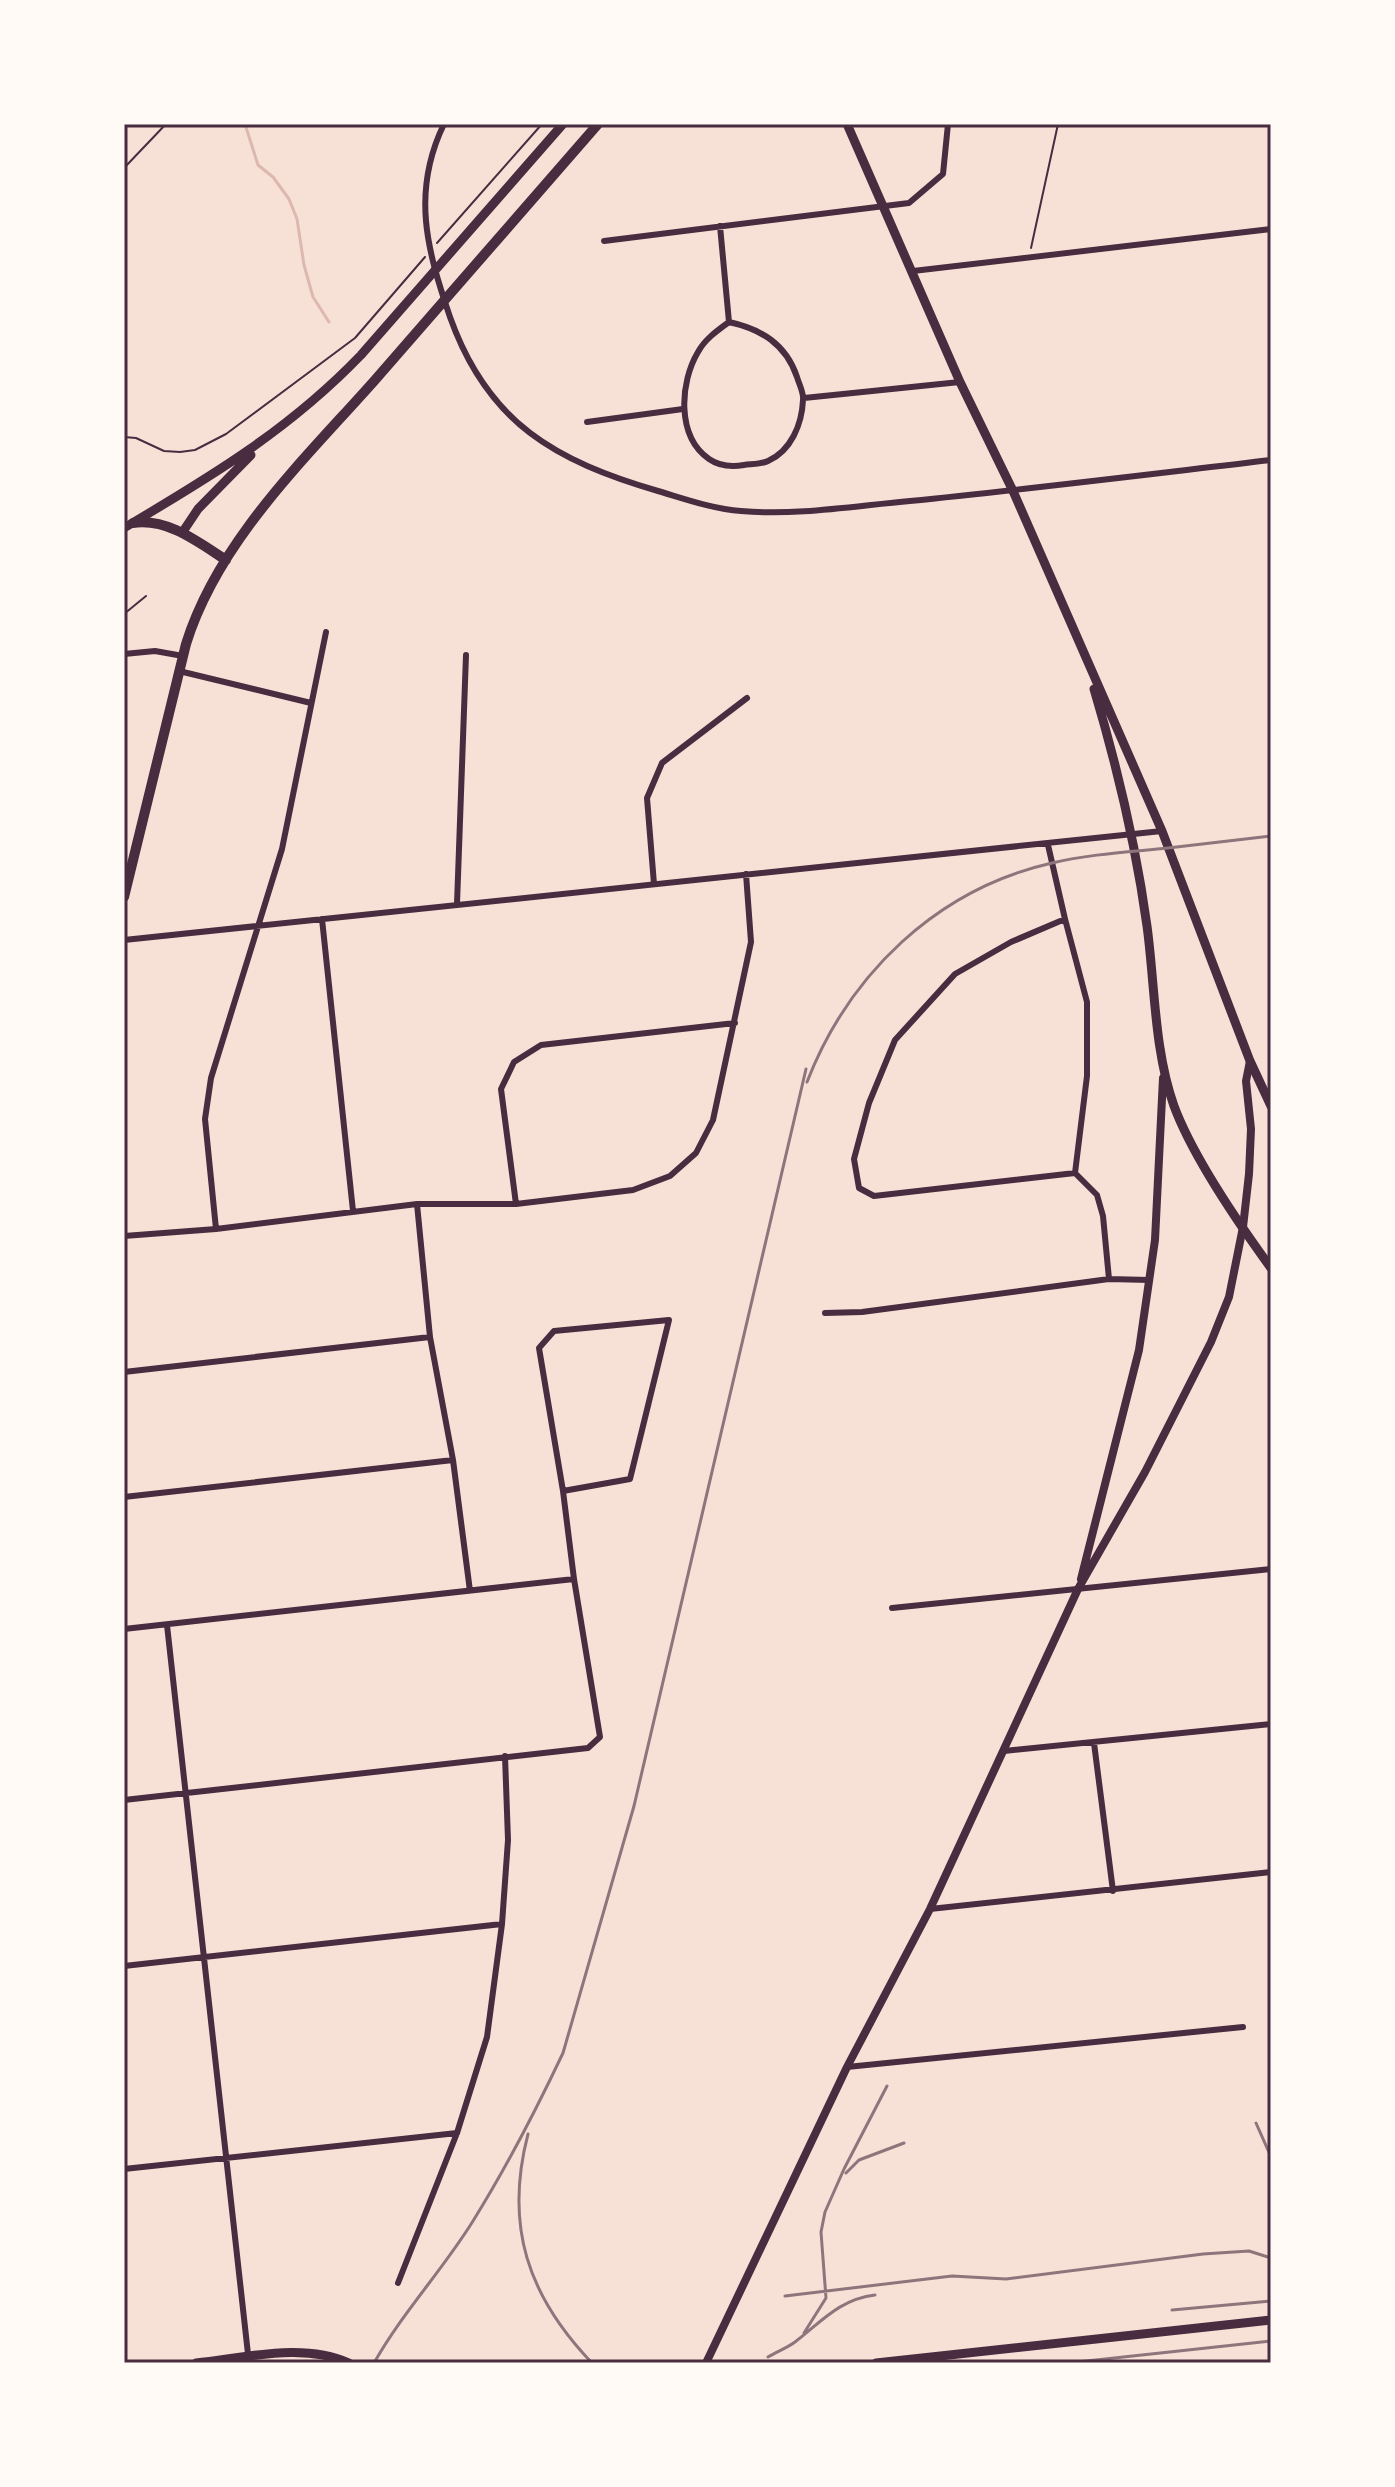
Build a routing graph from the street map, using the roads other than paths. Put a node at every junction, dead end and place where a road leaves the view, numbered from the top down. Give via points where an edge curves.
1 (444, 124) edge
2 (563, 124) edge
3 (598, 124) edge
4 (847, 124) edge
5 (948, 124) edge
6 (885, 207) junction
7 (720, 226) junction
8 (1271, 229) edge
9 (604, 241) dead end
10 (913, 271) junction
11 (729, 322) junction
12 (960, 382) junction
13 (804, 398) junction
14 (683, 409) junction
15 (587, 422) dead end
16 (265, 440) junction
17 (1271, 460) edge
18 (1013, 491) junction
19 (128, 525) edge
20 (182, 533) junction
21 (226, 560) junction
22 (326, 632) dead end
23 (1082, 647) junction
24 (124, 654) edge
25 (466, 655) dead end
26 (183, 656) junction
27 (179, 671) junction
28 (747, 698) dead end
29 (311, 703) junction
30 (1162, 831) junction
31 (1131, 834) junction
32 (1048, 845) junction
33 (746, 874) junction
34 (654, 884) junction
35 (124, 897) edge
36 (457, 904) junction
37 (322, 919) junction
38 (1065, 919) junction
39 (259, 925) junction
40 (124, 940) edge
41 (735, 1023) junction
42 (1164, 1061) junction
43 (1250, 1061) junction
44 (1271, 1106) edge
45 (1075, 1173) junction
46 (417, 1204) junction
47 (516, 1204) junction
48 (353, 1211) junction
49 (1243, 1227) junction
50 (216, 1229) junction
51 (124, 1236) edge
52 (1271, 1268) edge
53 (1109, 1279) junction
54 (1149, 1280) junction
55 (825, 1313) dead end
56 (430, 1337) junction
57 (124, 1372) edge
58 (453, 1460) junction
59 (563, 1491) junction
60 (124, 1497) edge
61 (1271, 1569) edge
62 (574, 1579) junction
63 (1078, 1589) junction
64 (470, 1591) junction
65 (892, 1608) dead end
66 (167, 1625) junction
67 (124, 1629) edge
68 (1271, 1724) edge
69 (1094, 1743) junction
70 (1004, 1751) junction
71 (505, 1756) junction
72 (186, 1794) junction
73 (124, 1800) edge
74 (1271, 1872) edge
75 (1113, 1891) junction
76 (930, 1909) junction
77 (502, 1924) junction
78 (204, 1957) junction
79 (124, 1966) edge
80 (1243, 2027) dead end
81 (847, 2067) junction
82 (457, 2133) junction
83 (226, 2158) junction
84 (124, 2169) edge
85 (398, 2283) dead end
86 (1271, 2320) edge
87 (248, 2360) edge
88 (196, 2363) edge
89 (349, 2363) edge
90 (706, 2363) edge
91 (876, 2363) edge

1 - 18 street via 430,164 425,201 435,274 459,341 478,375 509,414 553,450 619,480 742,512
2 - 16 main road via 339,377
3 - 21 main road via 284,483
4 - 6 main road
5 - 6 street via 943,174 909,203
6 - 7 street
6 - 10 main road
7 - 9 street
7 - 11 street
8 - 10 street
10 - 12 main road
11 - 13 street via 764,333 779,346 793,365
11 - 14 street via 698,351 686,380
12 - 13 street
12 - 18 main road
13 - 14 street via 788,448 767,462 730,467 709,459 698,447
14 - 15 street
16 - 19 main road
16 - 20 main road via 198,509
17 - 18 street
18 - 23 main road
19 - 20 main road via 151,522
20 - 21 main road
21 - 26 main road
22 - 29 street
23 - 30 main road
23 - 31 main road
24 - 26 street via 155,651
25 - 36 street
26 - 27 main road
27 - 29 street
27 - 35 main road
28 - 34 street via 662,763 647,798
29 - 39 street via 286,831
30 - 31 street
30 - 43 main road
31 - 32 street
31 - 42 main road
32 - 33 street
32 - 38 street
33 - 34 street
33 - 41 street via 751,942
34 - 36 street
36 - 37 street
37 - 39 street
37 - 48 street
38 - 45 street via 1087,1002 1087,1076
38 - 45 street via 955,974 895,1040 869,1103 854,1159 859,1188 874,1196
39 - 40 street
39 - 50 street via 211,1078 205,1119
41 - 47 street via 713,1120 696,1153 670,1176 633,1190
41 - 47 street via 541,1045 514,1062 501,1089
42 - 49 main road via 1179,1117
42 - 54 street
43 - 44 main road
43 - 49 street
45 - 53 street via 1097,1195
46 - 47 street
46 - 48 street
46 - 56 street
48 - 50 street
49 - 52 main road
49 - 63 street via 1229,1297 1211,1342
50 - 51 street
53 - 54 street
53 - 55 street
54 - 63 street via 1130,1390
56 - 57 street
56 - 58 street
58 - 60 street
58 - 64 street
59 - 59 street via 539,1348 554,1331 669,1320 630,1479
59 - 62 street
61 - 63 street
62 - 64 street
62 - 71 street via 600,1737 588,1748
63 - 65 street
63 - 70 street
64 - 66 street
66 - 67 street
66 - 72 street
68 - 69 street
69 - 70 street
69 - 75 street
70 - 76 street
71 - 72 street
71 - 77 street via 508,1840
72 - 73 street
72 - 78 street
74 - 75 street
75 - 76 street
76 - 81 street
77 - 78 street
77 - 82 street via 487,2037
78 - 79 street
78 - 83 street
80 - 81 street
81 - 90 street
82 - 83 street
82 - 85 street
83 - 84 street
83 - 87 street
86 - 91 main road
87 - 88 main road
87 - 89 main road via 309,2352

